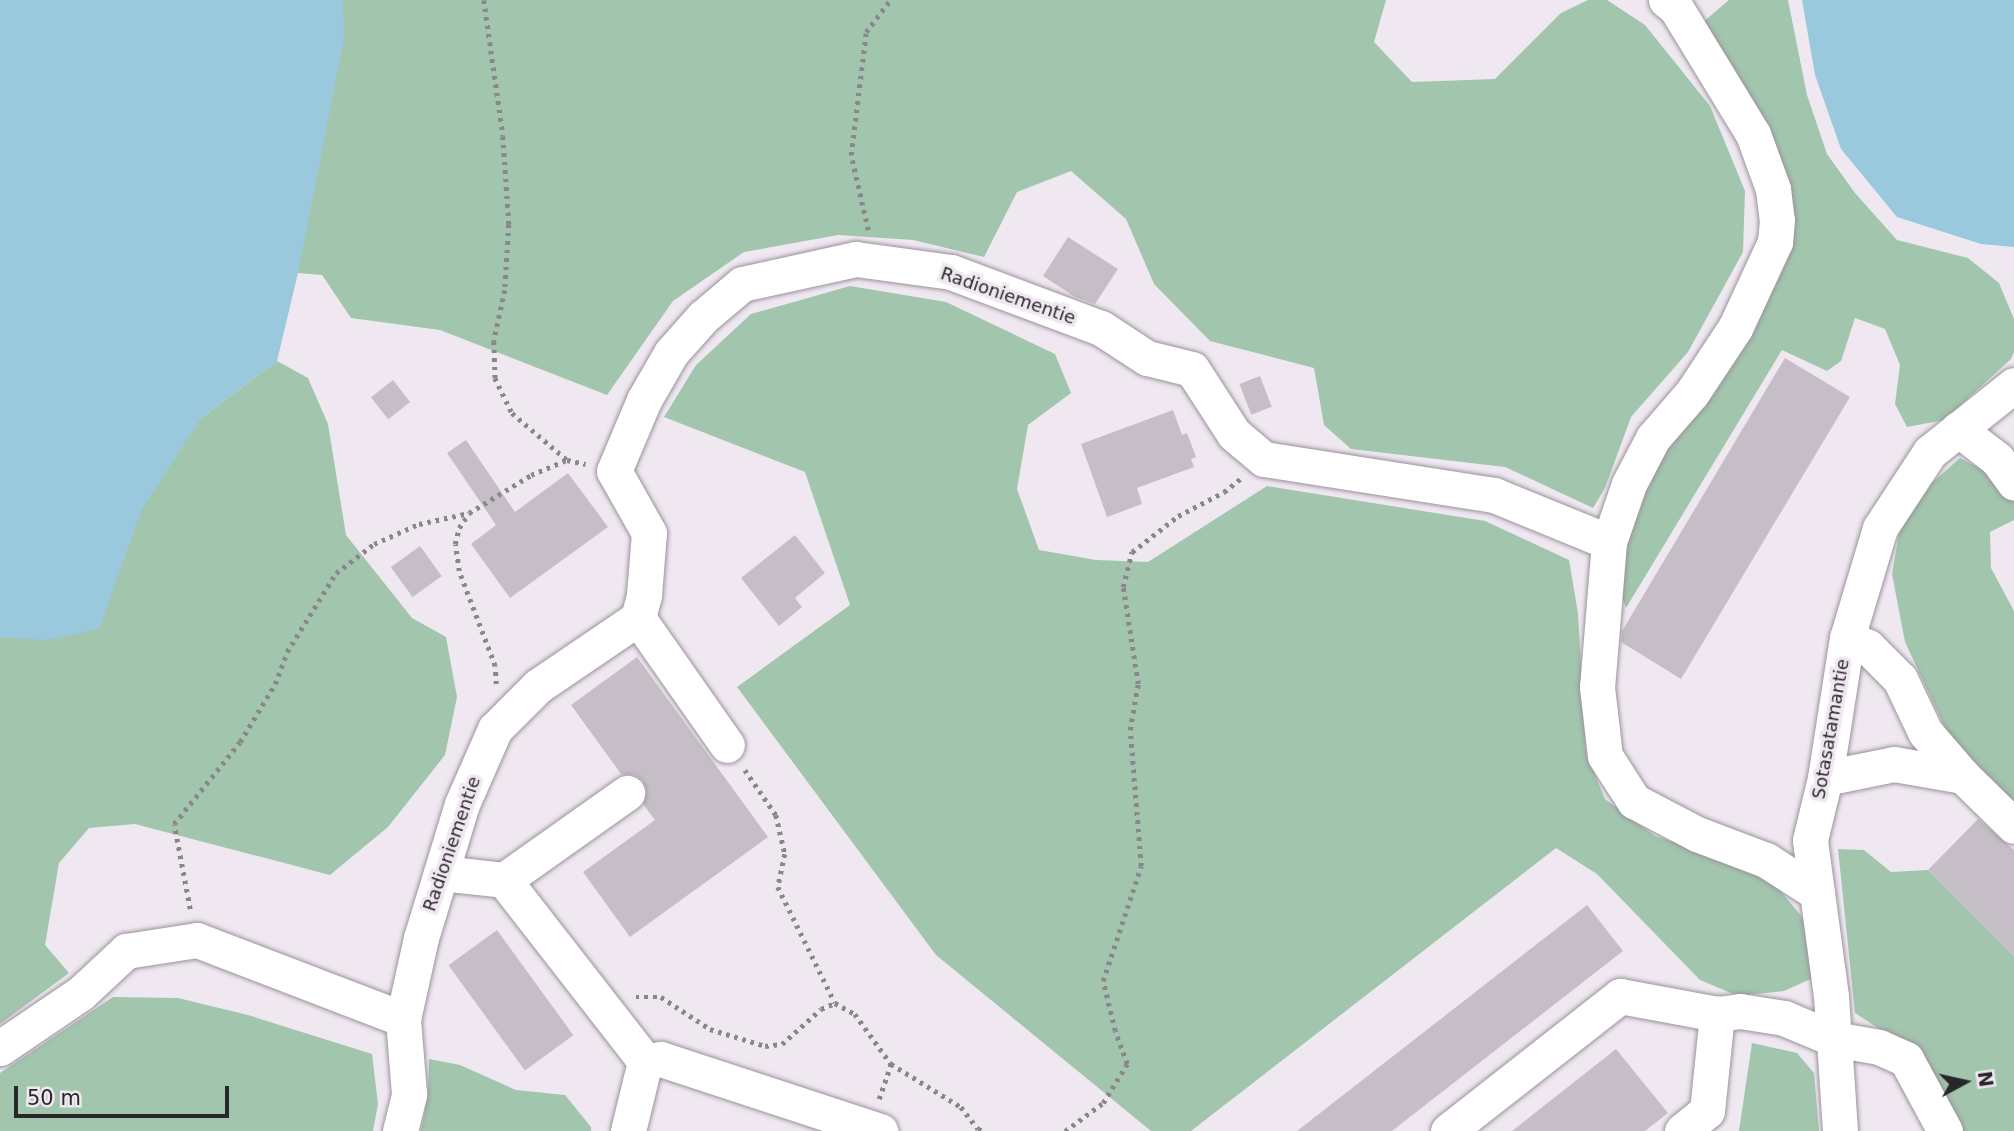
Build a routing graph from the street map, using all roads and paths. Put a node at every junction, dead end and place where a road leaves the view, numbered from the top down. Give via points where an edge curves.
1 (484, 0) edge
2 (890, 0) edge
3 (1666, 0) edge
4 (875, 262) junction
5 (2014, 385) edge
6 (1958, 429) junction
7 (1264, 459) junction
8 (567, 460) junction
9 (614, 471) junction
10 (2014, 482) edge
11 (469, 513) junction
12 (1609, 542) junction
13 (638, 618) junction
14 (1847, 638) junction
15 (495, 729) junction
16 (727, 745) joint
17 (1963, 776) junction
18 (1825, 778) junction
19 (628, 793) dead end
20 (2014, 826) edge
21 (441, 873) junction
22 (504, 880) junction
23 (1816, 893) junction
24 (197, 940) junction
25 (594, 996) junction
26 (835, 1003) junction
27 (1717, 1014) junction
28 (402, 1019) junction
29 (1834, 1039) junction
30 (0, 1048) edge
31 (645, 1060) junction
32 (1703, 1124) edge
33 (400, 1131) edge
34 (628, 1131) edge
35 (880, 1131) edge
36 (984, 1131) edge
37 (1065, 1131) edge
38 (1448, 1131) edge
39 (1840, 1131) edge
40 (1945, 1131) edge

1 - 8 path via 503,136 509,224 505,290 494,341 495,378 512,413
2 - 4 path via 866,32 851,155
3 - 12 street via 1676,8 1753,134 1773,189 1775,242 1735,328 1692,393 1653,438 1629,484
4 - 7 street, Radioniementie via 951,272 1101,328 1147,358 1192,369 1234,435
4 - 9 street, Radioniementie via 856,259 742,284 703,317 671,353 644,400
5 - 6 street, Sotasatamantie
6 - 10 street via 1997,459
6 - 14 street, Sotasatamantie via 1930,452 1880,528
7 - 12 street, Radioniementie via 1494,495
7 - 37 path via 1224,492 1178,516 1132,552 1123,587 1138,684 1130,730 1141,866 1103,981 1128,1064 1103,1103
8 - 9 path
8 - 11 path via 531,475
9 - 13 street via 649,533
11 - 15 path via 455,544 459,571 495,666
11 - 24 path via 419,524 385,539 337,573 286,652 275,684 240,742 174,824
12 - 23 street via 1597,687 1605,756 1634,801 1697,834 1766,860
13 - 15 street, Radioniementie via 538,686
13 - 16 street
14 - 17 street via 1868,647 1900,679 1925,732
14 - 18 street, Sotasatamantie
15 - 21 street, Radioniementie via 462,804
16 - 26 path via 776,816 785,854 779,887
17 - 18 street via 1894,764
17 - 20 street
18 - 23 street, Sotasatamantie via 1810,840
19 - 22 street
21 - 22 street
21 - 28 street, Radioniementie
22 - 25 street
23 - 29 street, Sotasatamantie
24 - 28 street
24 - 30 street via 126,951 81,993
25 - 26 path via 661,998 710,1029 765,1046 782,1044 821,1009
25 - 31 street
26 - 36 path via 855,1014 891,1064 961,1107
27 - 29 street via 1740,1011 1784,1018
27 - 32 street
27 - 38 street via 1620,996
28 - 33 street, Radioniementie via 409,1094
29 - 39 street, Sotasatamantie
29 - 40 street via 1879,1047 1906,1059
31 - 34 street
31 - 35 street via 660,1059

